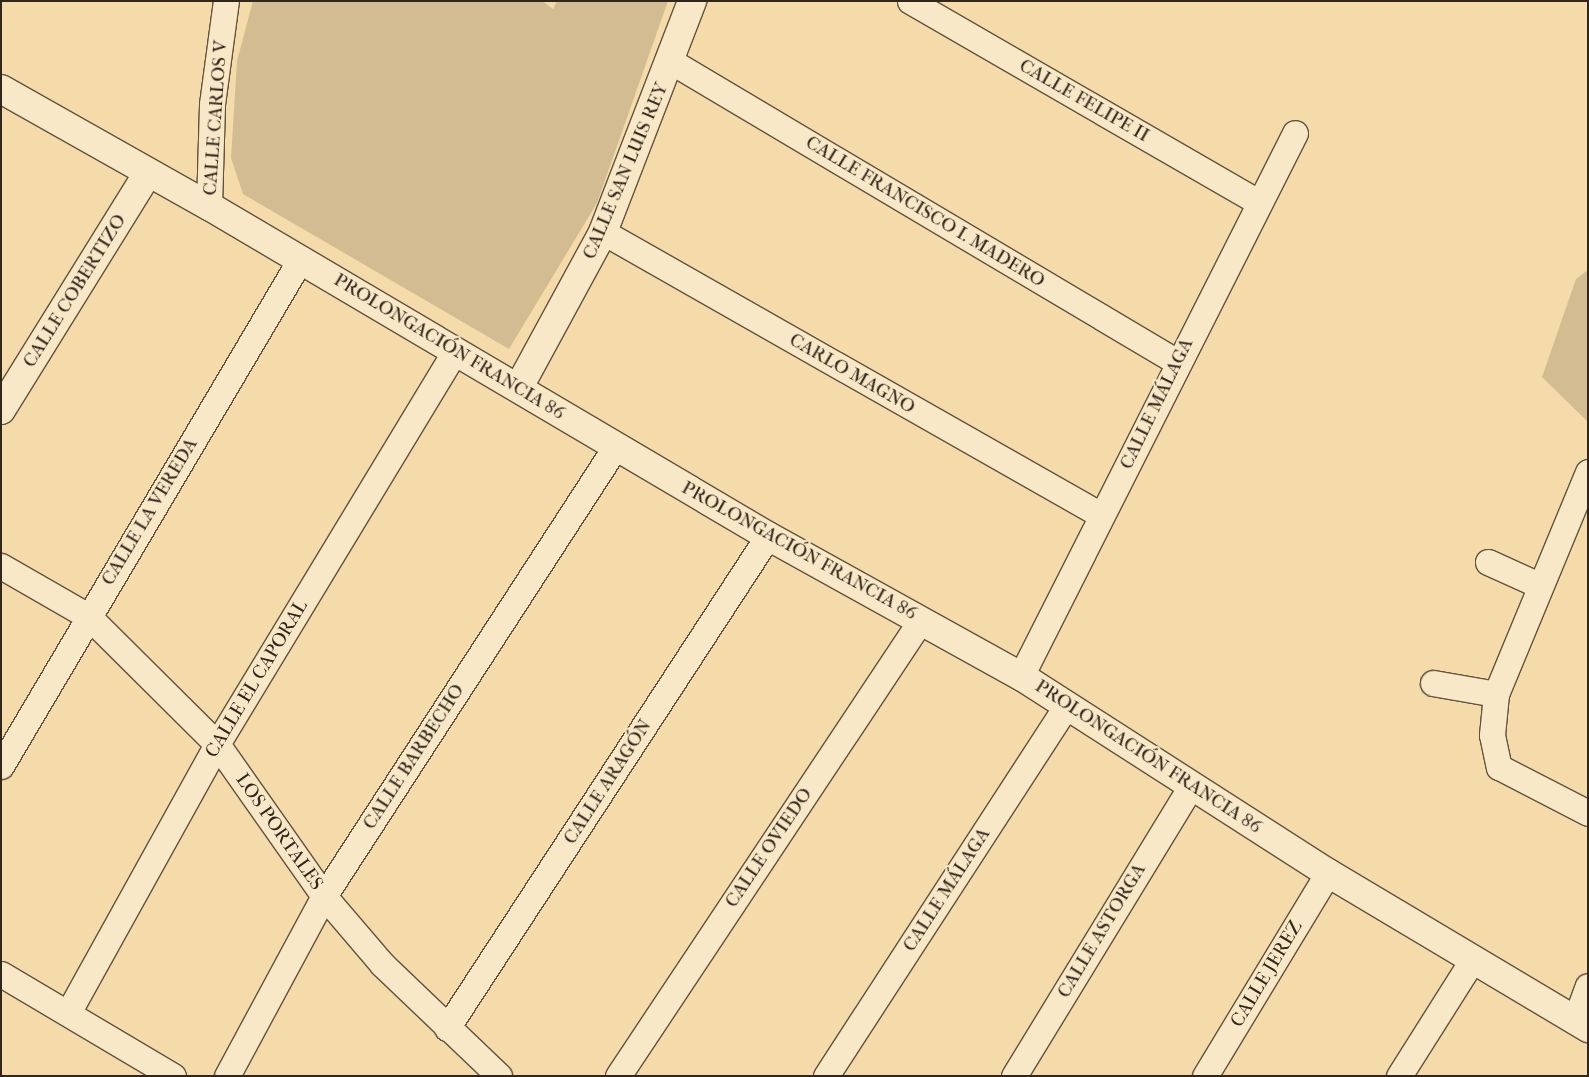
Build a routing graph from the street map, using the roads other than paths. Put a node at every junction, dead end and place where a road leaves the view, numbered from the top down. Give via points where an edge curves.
1 (226, 1) edge
2 (692, 1) edge
3 (910, 1) edge
4 (672, 62) junction
5 (1, 89) edge
6 (1295, 133) dead end
7 (148, 173) junction
8 (1258, 202) junction
9 (209, 206) junction
10 (603, 232) junction
11 (300, 260) junction
12 (455, 351) junction
13 (1177, 362) junction
14 (519, 388) junction
15 (1, 410) edge
16 (616, 446) junction
17 (1588, 472) edge
18 (1101, 515) junction
19 (768, 536) junction
20 (1488, 562) dead end
21 (1, 566) edge
22 (1539, 585) junction
23 (88, 616) junction
24 (921, 620) junction
25 (1021, 676) junction
26 (1434, 683) dead end
27 (1496, 694) junction
28 (1067, 705) junction
29 (217, 744) junction
30 (1, 766) edge
31 (1191, 786) junction
32 (1588, 813) edge
33 (1328, 873) junction
34 (324, 896) junction
35 (1473, 959) junction
36 (1, 974) edge
37 (1588, 986) edge
38 (68, 1013) junction
39 (1581, 1024) edge
40 (447, 1028) junction
41 (494, 1074) edge
42 (173, 1076) edge
43 (227, 1076) edge
44 (618, 1076) edge
45 (826, 1076) edge
46 (1014, 1076) edge
47 (1205, 1076) edge
48 (1399, 1076) edge

1 - 9 street, CALLE CARLOS V via 212,104
2 - 4 street, CALLE SAN LUIS REY
3 - 8 street, CALLE FELIPE II
4 - 10 street, CALLE SAN LUIS REY
4 - 13 street, CALLE FRANCISCO I. MADERO
5 - 7 street, PROLONGACIÓN FRANCIA 86
6 - 8 street, CALLE MÁLAGA
7 - 9 street, PROLONGACIÓN FRANCIA 86
7 - 15 street, CALLE COBERTIZO
8 - 13 street, CALLE MÁLAGA
9 - 11 street, PROLONGACIÓN FRANCIA 86
10 - 14 street, CALLE SAN LUIS REY
10 - 18 street, CARLO MAGNO
11 - 12 street, PROLONGACIÓN FRANCIA 86
11 - 23 street, CALLE LA VEREDA
12 - 14 street, PROLONGACIÓN FRANCIA 86
12 - 29 street, CALLE EL CAPORAL
13 - 18 street, CALLE MÁLAGA
14 - 16 street, PROLONGACIÓN FRANCIA 86
16 - 19 street, PROLONGACIÓN FRANCIA 86
16 - 34 street, CALLE BARBECHO
17 - 22 street
18 - 25 street, CALLE MÁLAGA
19 - 24 street, PROLONGACIÓN FRANCIA 86
19 - 40 street, CALLE ARAGÓN
20 - 22 street
21 - 23 street, LOS PORTALES
22 - 27 street
23 - 29 street, LOS PORTALES
23 - 30 street, CALLE LA VEREDA
24 - 25 street, PROLONGACIÓN FRANCIA 86
24 - 44 street, CALLE OVIEDO
25 - 28 street, PROLONGACIÓN FRANCIA 86
26 - 27 street
27 - 32 street via 1492,735 1499,767
28 - 31 street, PROLONGACIÓN FRANCIA 86
28 - 45 street, CALLE MÁLAGA
29 - 34 street, LOS PORTALES
29 - 38 street, CALLE EL CAPORAL
31 - 33 street, PROLONGACIÓN FRANCIA 86
31 - 46 street, CALLE ASTORGA
33 - 35 street, PROLONGACIÓN FRANCIA 86
33 - 47 street, CALLE JEREZ
34 - 40 street, LOS PORTALES via 382,964
34 - 43 street, CALLE BARBECHO
35 - 39 street, PROLONGACIÓN FRANCIA 86
35 - 48 street
36 - 38 street
37 - 39 street
38 - 42 street
40 - 41 street, LOS PORTALES

